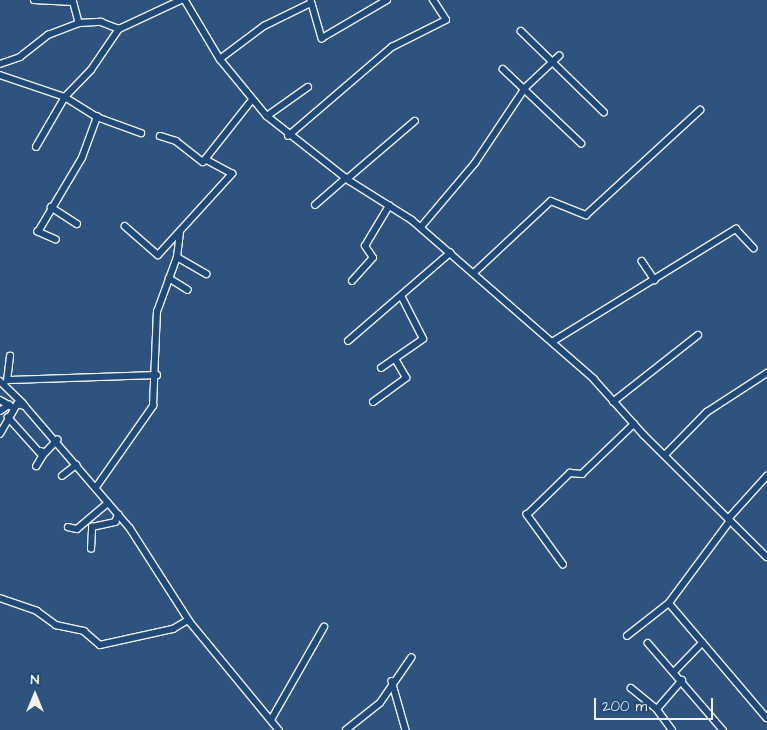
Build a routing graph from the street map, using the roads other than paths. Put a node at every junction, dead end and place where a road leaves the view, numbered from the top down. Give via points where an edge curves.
1 (34, 0) edge
2 (181, 0) edge
3 (185, 0) edge
4 (386, 0) edge
5 (433, 0) edge
6 (73, 1) edge
7 (311, 1) edge
8 (78, 23) junction
9 (119, 29) junction
10 (521, 31) dead end
11 (559, 56) dead end
12 (220, 59) junction
13 (553, 62) junction
14 (0, 64) edge
15 (502, 69) dead end
16 (0, 75) edge
17 (308, 87) dead end
18 (525, 88) junction
19 (65, 97) junction
20 (252, 100) junction
21 (700, 110) dead end
22 (604, 112) dead end
23 (267, 116) junction
24 (98, 117) junction
25 (415, 122) dead end
26 (141, 133) dead end
27 (160, 136) dead end
28 (288, 136) junction
29 (581, 143) dead end
30 (36, 147) dead end
31 (206, 160) junction
32 (347, 179) junction
33 (315, 205) dead end
34 (389, 206) junction
35 (50, 207) junction
36 (77, 224) dead end
37 (124, 226) dead end
38 (421, 227) junction
39 (180, 234) junction
40 (56, 240) dead end
41 (754, 248) dead end
42 (450, 254) junction
43 (177, 257) junction
44 (642, 261) dead end
45 (474, 273) junction
46 (207, 274) dead end
47 (169, 278) junction
48 (655, 280) junction
49 (352, 282) dead end
50 (188, 290) dead end
51 (402, 298) junction
52 (698, 335) dead end
53 (348, 341) dead end
54 (552, 342) junction
55 (10, 356) dead end
56 (395, 359) junction
57 (381, 368) dead end
58 (767, 373) edge
59 (157, 376) junction
60 (5, 381) edge
61 (0, 400) edge
62 (373, 402) dead end
63 (613, 402) junction
64 (12, 406) junction
65 (25, 406) junction
66 (0, 411) edge
67 (8, 417) junction
68 (634, 424) junction
69 (0, 434) edge
70 (57, 440) junction
71 (40, 453) junction
72 (665, 455) junction
73 (76, 465) junction
74 (38, 466) dead end
75 (62, 476) dead end
76 (767, 476) edge
77 (97, 486) junction
78 (108, 503) junction
79 (118, 515) junction
80 (729, 520) junction
81 (68, 527) dead end
82 (91, 549) dead end
83 (767, 558) edge
84 (563, 565) dead end
85 (0, 598) edge
86 (669, 603) junction
87 (188, 620) junction
88 (324, 627) dead end
89 (627, 636) dead end
90 (702, 643) junction
91 (648, 644) dead end
92 (411, 658) dead end
93 (675, 671) junction
94 (682, 680) junction
95 (392, 682) junction
96 (631, 688) dead end
97 (657, 709) junction
98 (767, 718) edge
99 (271, 720) junction
100 (279, 730) edge
101 (346, 730) edge
102 (406, 730) edge
103 (672, 730) edge
104 (723, 730) edge

1 - 6 street
2 - 9 street
3 - 12 street
4 - 7 street via 322,38
5 - 28 street via 446,20 392,48
6 - 8 street
7 - 12 street via 264,26
8 - 9 street via 101,22
8 - 14 street via 48,35 20,58
9 - 19 street via 91,70
10 - 13 street
11 - 13 street
12 - 20 street
13 - 18 street
13 - 22 street
15 - 18 street
16 - 19 street
17 - 23 street
18 - 29 street
18 - 38 street via 475,163
19 - 24 street
19 - 30 street
20 - 23 street
20 - 31 street
21 - 45 street via 586,215 551,201
23 - 28 street
24 - 26 street
24 - 35 street via 82,158
25 - 32 street
27 - 31 street via 176,141 196,161
28 - 32 street
31 - 39 street via 232,174
32 - 33 street
32 - 34 street
34 - 38 street
34 - 49 street via 365,246 374,258
35 - 36 street
35 - 40 street via 38,232
37 - 39 street via 158,255
38 - 42 street
39 - 43 street
41 - 48 street via 736,229
42 - 45 street
42 - 51 street
43 - 46 street
43 - 47 street
44 - 48 street
45 - 54 street
47 - 50 street
47 - 59 street via 157,312
48 - 54 street
51 - 53 street
51 - 56 street via 423,339
52 - 63 street
54 - 63 street
55 - 60 street
56 - 57 street
56 - 62 street via 406,378
58 - 72 street via 707,412
59 - 60 street
59 - 77 street via 152,406
60 - 65 street
61 - 64 street
63 - 68 street
64 - 65 street via 20,403
64 - 66 street
64 - 67 street
65 - 70 street
67 - 69 street
67 - 71 street
68 - 72 street
68 - 84 street via 582,474 570,473 527,515
70 - 71 street
70 - 73 street
71 - 74 street via 43,460
72 - 80 street
73 - 75 street
73 - 77 street
76 - 80 street
77 - 78 street
78 - 79 street
78 - 81 street via 77,529
79 - 82 street via 115,522 92,527
79 - 87 street via 143,546
80 - 83 street
80 - 86 street
85 - 87 street via 37,611 56,625 84,631 100,645 173,629
86 - 89 street
86 - 90 street
87 - 99 street
88 - 99 street
90 - 93 street
90 - 98 street
91 - 93 street
92 - 95 street
93 - 94 street
94 - 97 street
94 - 104 street
95 - 101 street via 380,703
95 - 102 street
96 - 97 street
97 - 103 street
99 - 100 street

